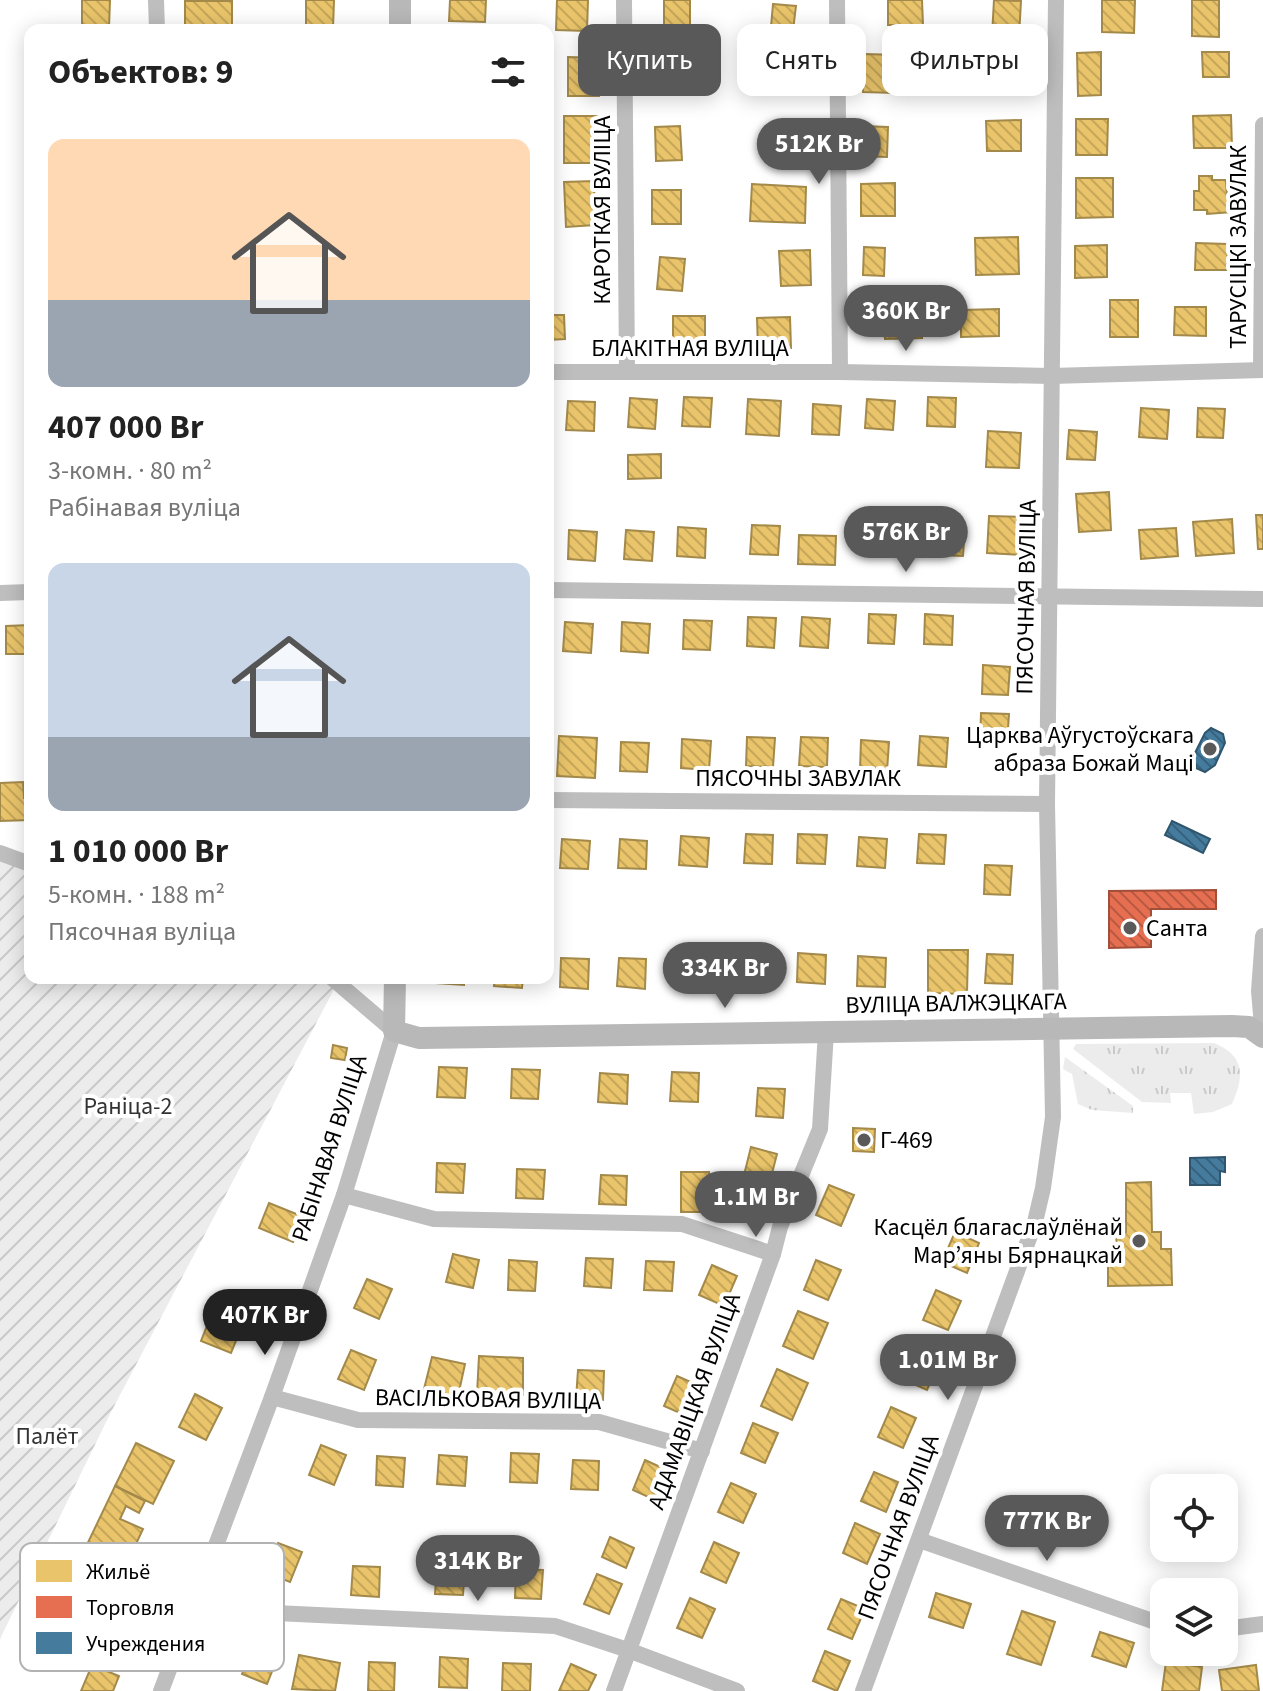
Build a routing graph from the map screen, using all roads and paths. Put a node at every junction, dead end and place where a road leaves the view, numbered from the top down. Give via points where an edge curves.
1 (156, 0) edge
2 (400, 0) edge
3 (624, 0) edge
4 (837, 0) edge
5 (1056, 0) edge
6 (157, 24) edge
7 (400, 24) edge
8 (1263, 125) edge
9 (1262, 370) edge
10 (554, 372) edge
11 (627, 372) junction
12 (840, 372) junction
13 (1051, 376) junction
14 (554, 590) edge
15 (24, 592) edge
16 (0, 593) edge
17 (1050, 596) junction
18 (1263, 599) edge
19 (554, 800) edge
20 (1047, 804) junction
21 (0, 853) edge
22 (24, 862) edge
23 (1263, 936) edge
24 (339, 984) edge
25 (395, 984) edge
26 (1051, 1027) junction
27 (394, 1031) junction
28 (826, 1032) junction
29 (1263, 1037) edge
30 (344, 1195) junction
31 (773, 1254) junction
32 (272, 1397) junction
33 (702, 1451) junction
34 (919, 1540) junction
35 (217, 1543) edge
36 (284, 1613) edge
37 (1150, 1620) edge
38 (1263, 1624) edge
39 (1238, 1627) edge
40 (628, 1650) junction
41 (169, 1671) edge
42 (161, 1691) edge
43 (614, 1691) edge
44 (737, 1691) edge
45 (863, 1691) edge

1 - 6 street
2 - 7 street
3 - 11 street, КАРОТКАЯ ВУЛІЦА
4 - 12 street
5 - 13 street, ПЯСОЧНАЯ ВУЛІЦА
8 - 9 street, ТАРУСІЦКІ ЗАВУЛАК
9 - 13 street, БЛАКІТНАЯ ВУЛІЦА
10 - 11 street, БЛАКІТНАЯ ВУЛІЦА
11 - 12 street, БЛАКІТНАЯ ВУЛІЦА
12 - 13 street, БЛАКІТНАЯ ВУЛІЦА
13 - 17 street, ПЯСОЧНАЯ ВУЛІЦА
14 - 17 street
15 - 16 street
17 - 18 street
17 - 20 street, ПЯСОЧНАЯ ВУЛІЦА
19 - 20 street, ПЯСОЧНЫ ЗАВУЛАК
20 - 26 street, ПЯСОЧНАЯ ВУЛІЦА
21 - 22 street
23 - 29 street
24 - 27 street
25 - 27 street, РАБІНАВАЯ ВУЛІЦА
26 - 28 street, ВУЛІЦА ВАЛЖЭЦКАГА
26 - 29 street, ВУЛІЦА ВАЛЖЭЦКАГА via 1232,1026 1249,1027
26 - 34 street, ПЯСОЧНАЯ ВУЛІЦА via 1053,1117 1035,1222
27 - 28 street, ВУЛІЦА ВАЛЖЭЦКАГА via 419,1038
27 - 30 street, РАБІНАВАЯ ВУЛІЦА
28 - 31 street, АДАМАВІЦКАЯ ВУЛІЦА via 820,1129
30 - 31 street via 434,1219 682,1224
30 - 32 street, РАБІНАВАЯ ВУЛІЦА
31 - 33 street, АДАМАВІЦКАЯ ВУЛІЦА
32 - 33 street, ВАСІЛЬКОВАЯ ВУЛІЦА via 358,1420 599,1422
32 - 35 street, РАБІНАВАЯ ВУЛІЦА
33 - 40 street, АДАМАВІЦКАЯ ВУЛІЦА
34 - 37 street
34 - 45 street, ПЯСОЧНАЯ ВУЛІЦА
36 - 40 street via 555,1626
38 - 39 street
40 - 43 street, АДАМАВІЦКАЯ ВУЛІЦА
40 - 44 street
41 - 42 street, РАБІНАВАЯ ВУЛІЦА

